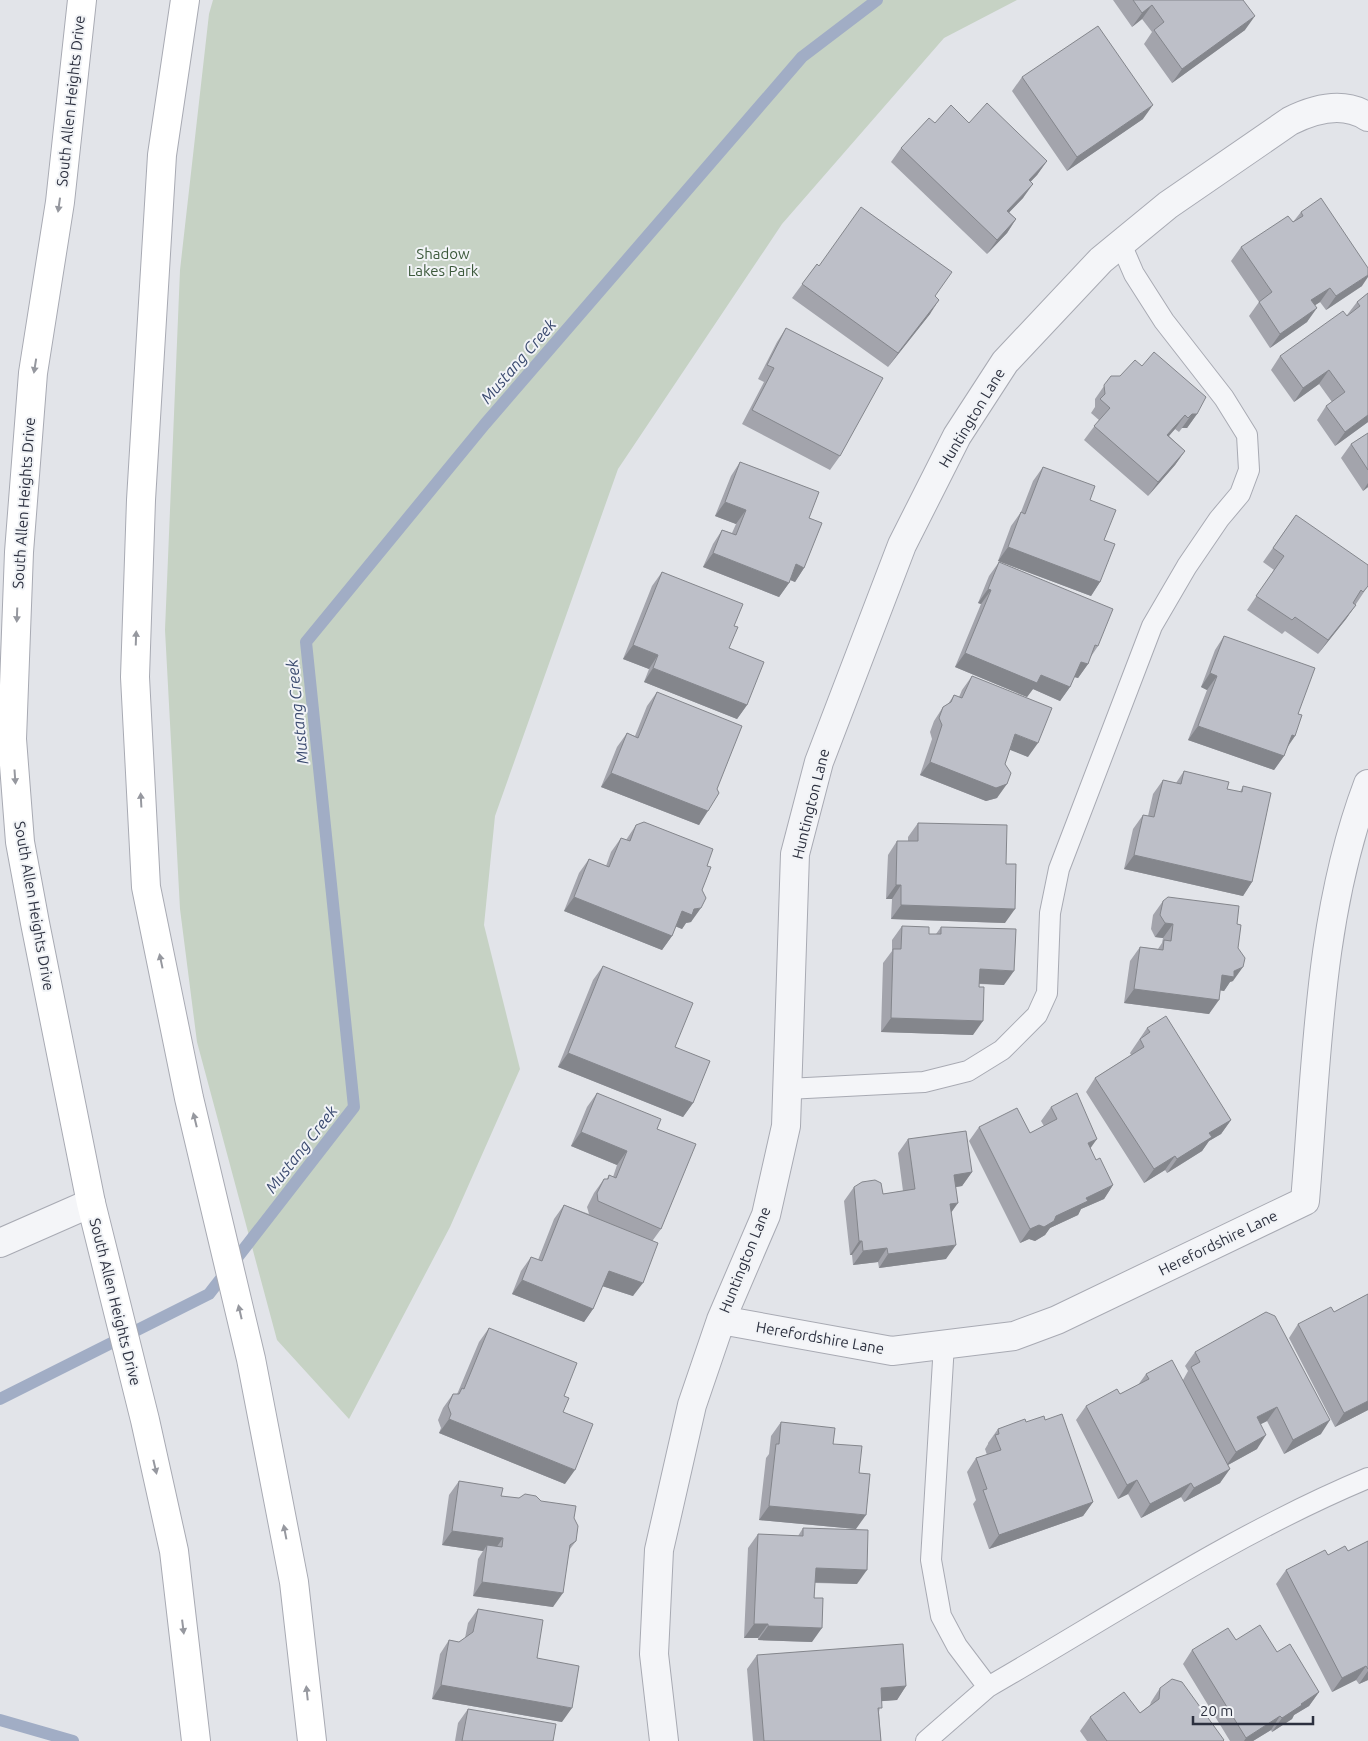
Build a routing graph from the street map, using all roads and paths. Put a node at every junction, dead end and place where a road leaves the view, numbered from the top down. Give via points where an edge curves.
1 (82, 0) edge
2 (185, 0) edge
3 (1368, 117) edge
4 (1121, 244) junction
5 (1368, 784) edge
6 (787, 1089) junction
7 (91, 1203) junction
8 (0, 1243) edge
9 (720, 1320) junction
10 (944, 1344) junction
11 (1368, 1478) edge
12 (988, 1687) junction
13 (196, 1741) edge
14 (312, 1741) edge
15 (664, 1741) edge
16 (926, 1741) edge

1 -> 7 main road, South Allen Heights Drive via 60,202 34,373 20,552 12,739 20,842
14 -> 2 main road via 294,1582 251,1359 189,1098 146,887 135,677 141,500 162,154
3 - 4 street, Huntington Lane via 1348,109 1328,108 1290,120 1168,205
4 - 6 street, Huntington Lane via 1101,260 1005,362 957,436 902,545 819,762 795,854
4 - 6 lane via 1134,274 1164,321 1224,398 1247,435 1249,470 1240,494 1218,519 1186,566 1149,635 1059,869 1050,913 1047,993 1037,1015 1002,1050 968,1071 924,1082
5 - 10 street, Herefordshire Lane via 1354,820 1326,954 1306,1201 1057,1320 1014,1336
6 - 9 street, Huntington Lane via 786,1126 766,1214
7 - 8 street
7 -> 13 main road, South Allen Heights Drive via 174,1551
9 - 10 street, Herefordshire Lane via 892,1351
9 - 15 street, Huntington Lane via 692,1405 659,1550 654,1654
10 - 12 lane via 931,1560 941,1616 957,1646
11 - 12 lane via 1175,1574
12 - 16 lane

